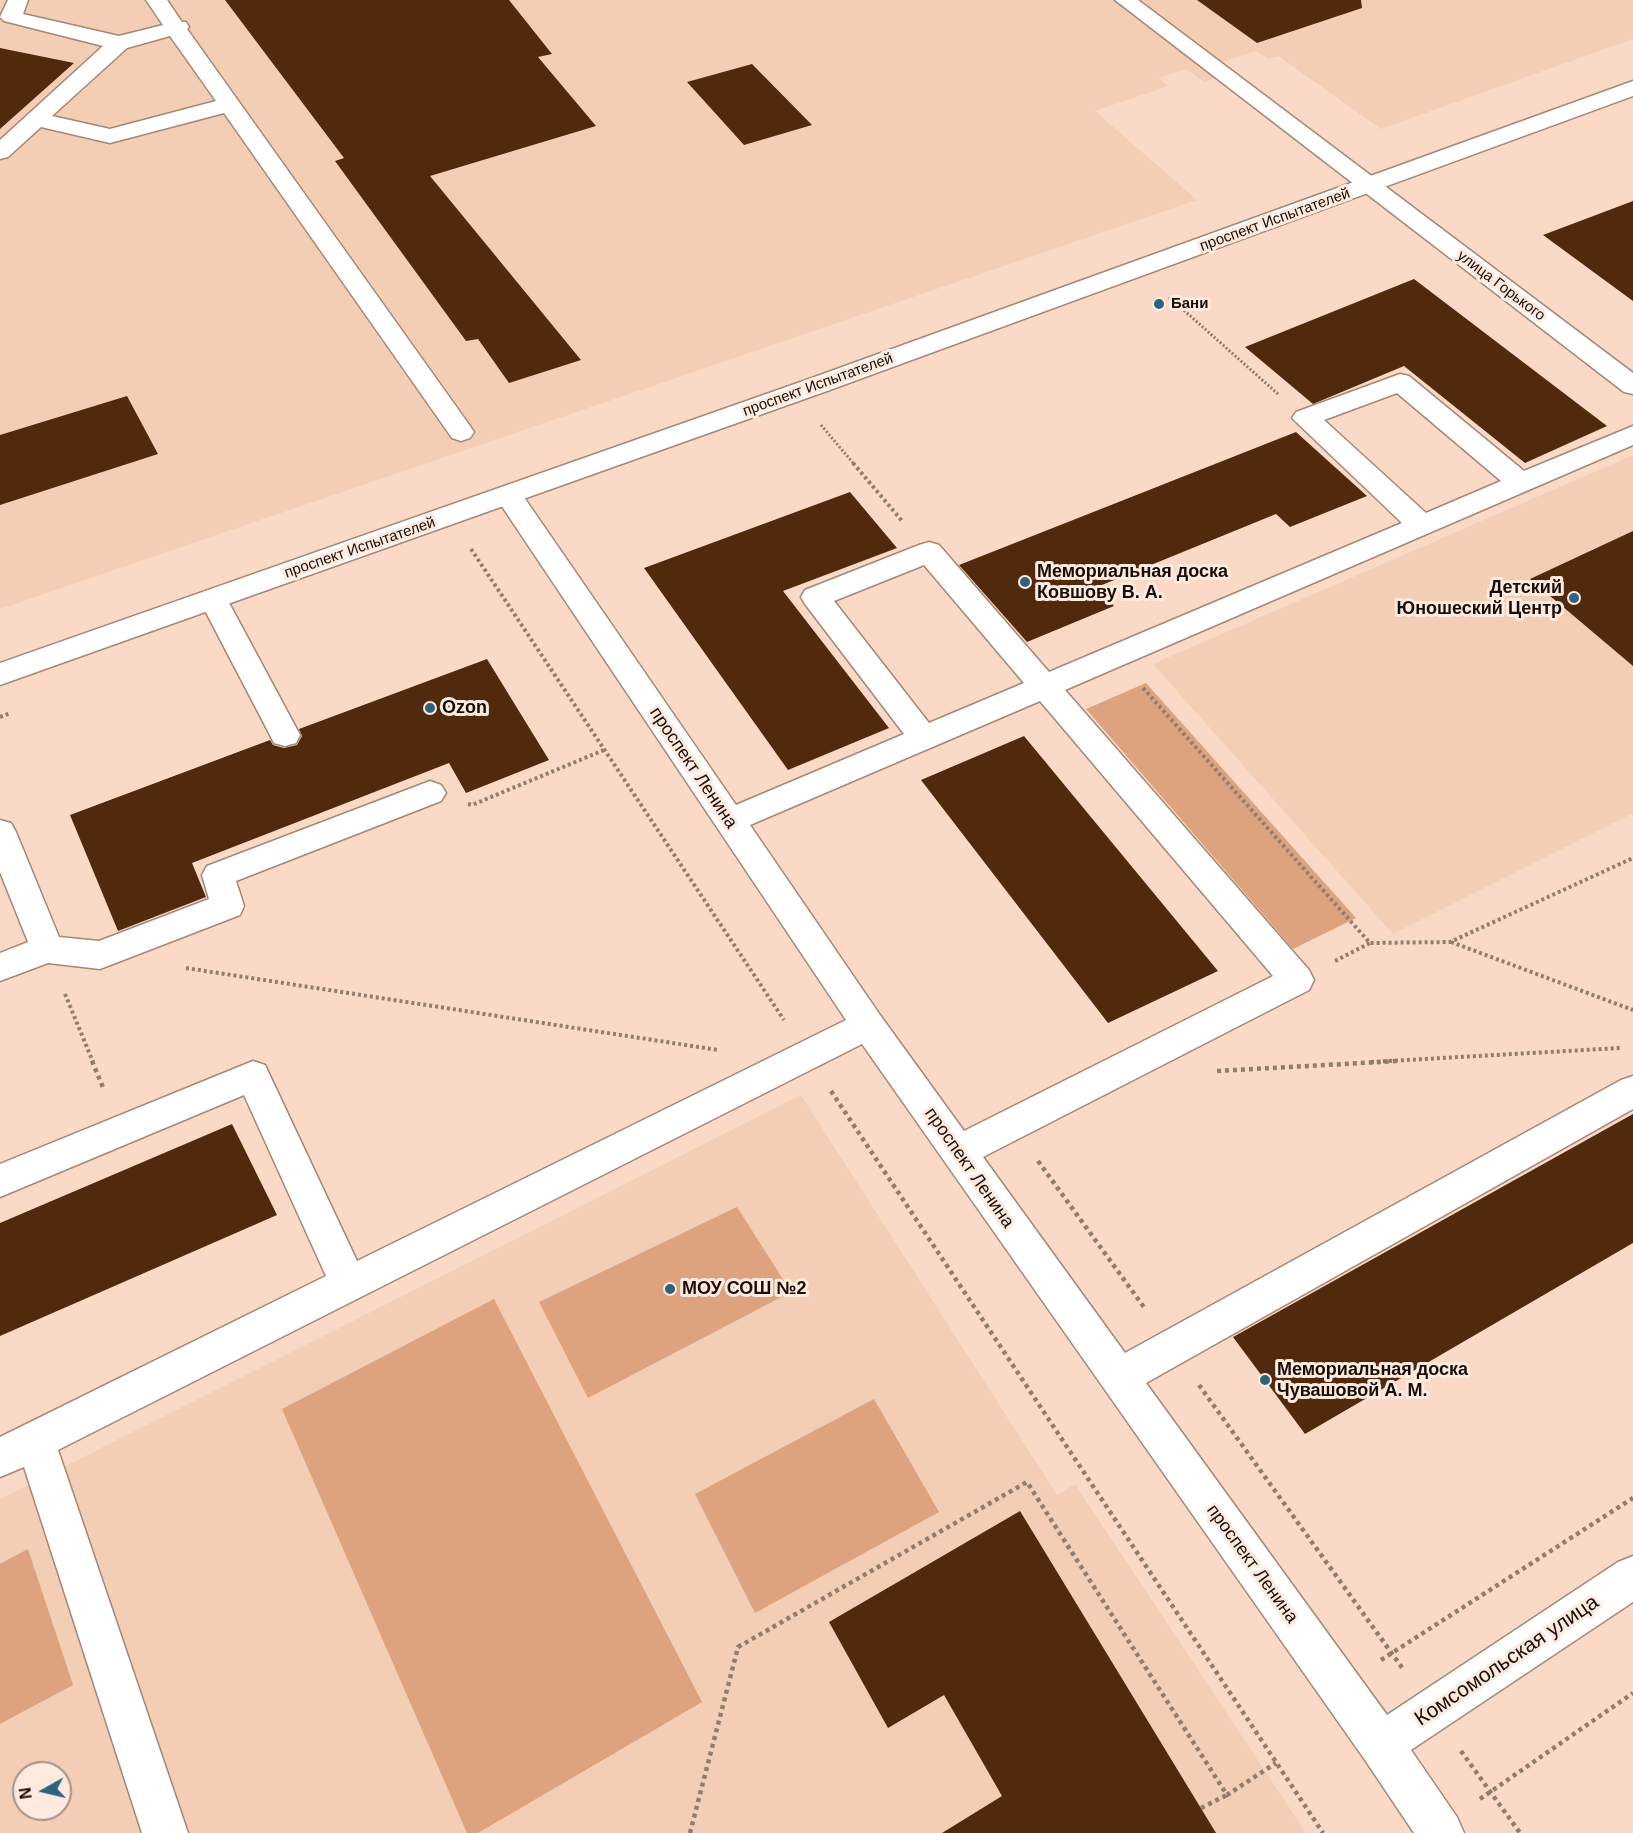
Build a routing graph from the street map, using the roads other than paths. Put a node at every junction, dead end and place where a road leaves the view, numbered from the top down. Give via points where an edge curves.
1 (18, 0) edge
2 (156, 0) edge
3 (1125, 0) edge
4 (178, 27) junction
5 (119, 43) junction
6 (1633, 88) edge
7 (231, 104) junction
8 (36, 119) junction
9 (0, 152) edge
10 (1369, 186) junction
11 (1633, 386) edge
12 (461, 432) dead end
13 (1633, 435) edge
14 (1521, 483) junction
15 (509, 496) junction
16 (1422, 525) junction
17 (213, 599) junction
18 (0, 674) edge
19 (1044, 686) junction
20 (285, 735) dead end
21 (924, 738) junction
22 (430, 793) road end
23 (729, 821) junction
24 (0, 832) edge
25 (47, 949) junction
26 (0, 967) edge
27 (868, 1025) junction
28 (1633, 1091) edge
29 (958, 1152) junction
30 (0, 1181) edge
31 (349, 1284) junction
32 (1119, 1377) junction
33 (17, 1450) edge
34 (1633, 1577) edge
35 (1381, 1744) junction
36 (1439, 1831) edge
37 (165, 1833) edge

1 - 5 street via 11,17
2 - 4 street
3 - 10 street, улица Горького
4 - 5 street
4 - 7 street
5 - 8 street
6 - 10 street, проспект Испытателей
7 - 8 street via 110,136
7 - 12 street
8 - 9 street
10 - 11 street, улица Горького
10 - 15 street, проспект Испытателей
13 - 14 street
14 - 16 street
14 - 16 street via 1400,382 1305,418
15 - 17 street, проспект Испытателей
15 - 23 street, проспект Ленина
16 - 19 street
17 - 18 street, проспект Испытателей
17 - 20 street
19 - 21 street
19 - 21 street via 929,552 815,597
19 - 29 street via 1297,980
21 - 23 street
22 - 25 street via 218,875 228,906 100,955
23 - 27 street, проспект Ленина
24 - 25 street
25 - 26 street
27 - 29 street, проспект Ленина
27 - 31 street
28 - 32 street
29 - 32 street, проспект Ленина
30 - 31 street via 253,1076
31 - 33 street
32 - 35 street, проспект Ленина
33 - 37 street
34 - 35 street, Комсомольская улица
35 - 36 street, проспект Ленина

